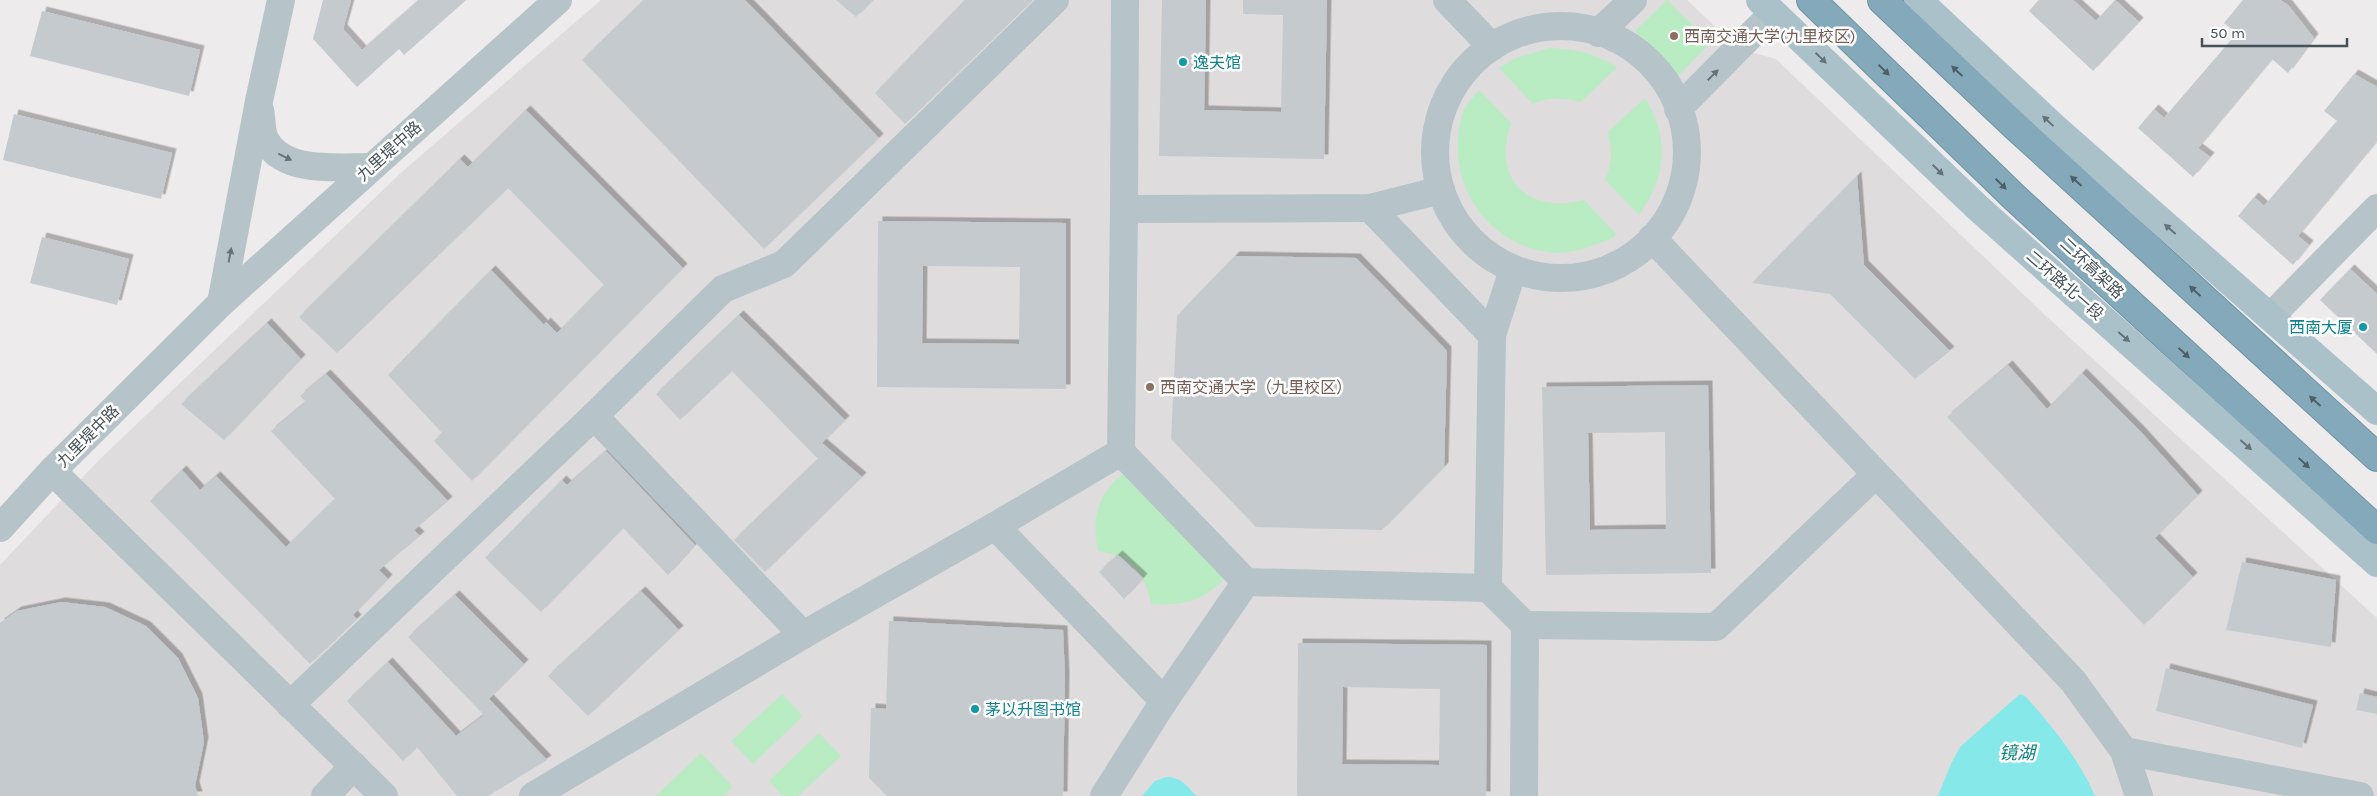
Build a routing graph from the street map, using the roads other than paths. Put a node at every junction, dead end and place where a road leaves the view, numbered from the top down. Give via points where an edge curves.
1 (282, 0) edge
2 (558, 0) edge
3 (1055, 0) edge
4 (1125, 0) edge
5 (1447, 0) edge
6 (1633, 0) edge
7 (1811, 0) edge
8 (1882, 0) edge
9 (1918, 0) edge
10 (1766, 6) edge
11 (1598, 33) junction
12 (1492, 47) junction
13 (259, 101) junction
14 (1678, 109) junction
15 (371, 167) junction
16 (1441, 190) junction
17 (1370, 208) junction
18 (2377, 208) edge
19 (1124, 209) junction
20 (1652, 238) junction
21 (1513, 270) junction
22 (221, 303) junction
23 (2270, 317) junction
24 (1492, 335) junction
25 (2377, 411) edge
26 (594, 416) junction
27 (1121, 452) junction
28 (2377, 457) edge
29 (52, 471) junction
30 (1875, 475) junction
31 (995, 526) junction
32 (0, 528) edge
33 (2377, 530) edge
34 (2377, 563) edge
35 (1246, 582) junction
36 (1488, 588) junction
37 (1525, 625) junction
38 (803, 635) junction
39 (1164, 701) junction
40 (290, 705) junction
41 (2124, 751) junction
42 (354, 766) junction
43 (325, 796) edge
44 (384, 796) edge
45 (533, 796) edge
46 (1104, 796) edge
47 (1524, 796) edge
48 (2139, 796) edge
49 (2360, 796) edge

1 - 13 street
2 - 15 street, 九里堤中路
3 - 26 street via 784,264 723,289
4 - 19 street
5 - 12 street
6 - 11 street
7 -> 33 highway, 二环高架路 via 2014,197
28 -> 8 highway
23 -> 9 main road via 2054,127
14 -> 10 street
10 -> 34 main road, 二环路北一段 via 1977,207
11 - 12 street via 1573,26 1534,28
11 - 14 street via 1611,36 1648,60 1674,96
12 - 16 street via 1466,68 1445,101 1434,139
13 -> 15 street via 265,140 281,157 316,168
22 -> 13 street
14 - 20 street via 1687,138 1684,181 1668,222
15 - 22 street, 九里堤中路
16 - 17 street
16 - 21 street via 1451,216 1476,246
17 - 19 street
17 - 24 street
18 - 23 street
19 - 27 street
20 - 21 street via 1638,254 1599,274 1556,279
20 - 30 street
21 - 24 street
22 - 29 street, 九里堤中路
23 - 25 main road
24 - 36 street
26 - 38 street
26 - 40 street
27 - 31 street
27 - 35 street
29 - 32 street, 九里堤中路
29 - 40 street
30 - 37 street via 1716,627
30 - 41 street via 2073,682
31 - 38 street
31 - 39 street
35 - 36 street
35 - 39 street
36 - 37 street
37 - 47 street
38 - 45 street
39 - 46 street
40 - 42 street
41 - 48 street
41 - 49 street
42 - 43 street
42 - 44 street

